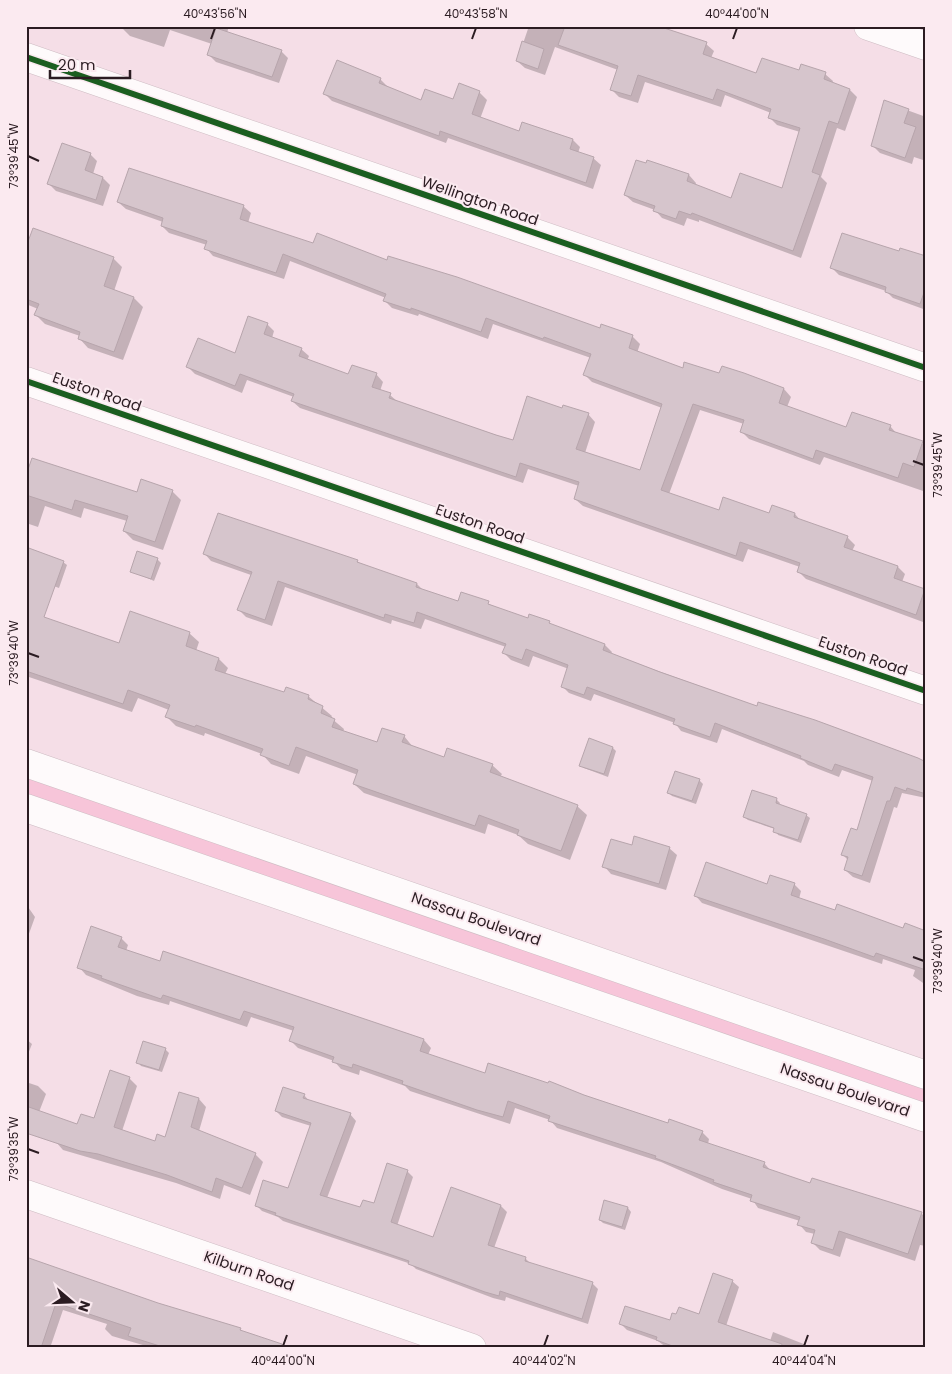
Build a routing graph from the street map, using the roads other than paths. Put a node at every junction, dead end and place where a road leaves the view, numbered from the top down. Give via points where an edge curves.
1 (868, 26) edge
2 (926, 46) edge
3 (26, 58) edge
4 (926, 368) edge
5 (26, 381) edge
6 (926, 691) edge
7 (26, 763) edge
8 (26, 808) edge
9 (926, 1075) edge
10 (926, 1118) edge
11 (26, 1194) edge
12 (472, 1348) edge

1 - 2 street
3 - 4 street, Wellington Road
5 - 6 street, Euston Road
7 - 9 street, Nassau Boulevard
8 - 10 street, Nassau Boulevard
11 - 12 street, Kilburn Road

